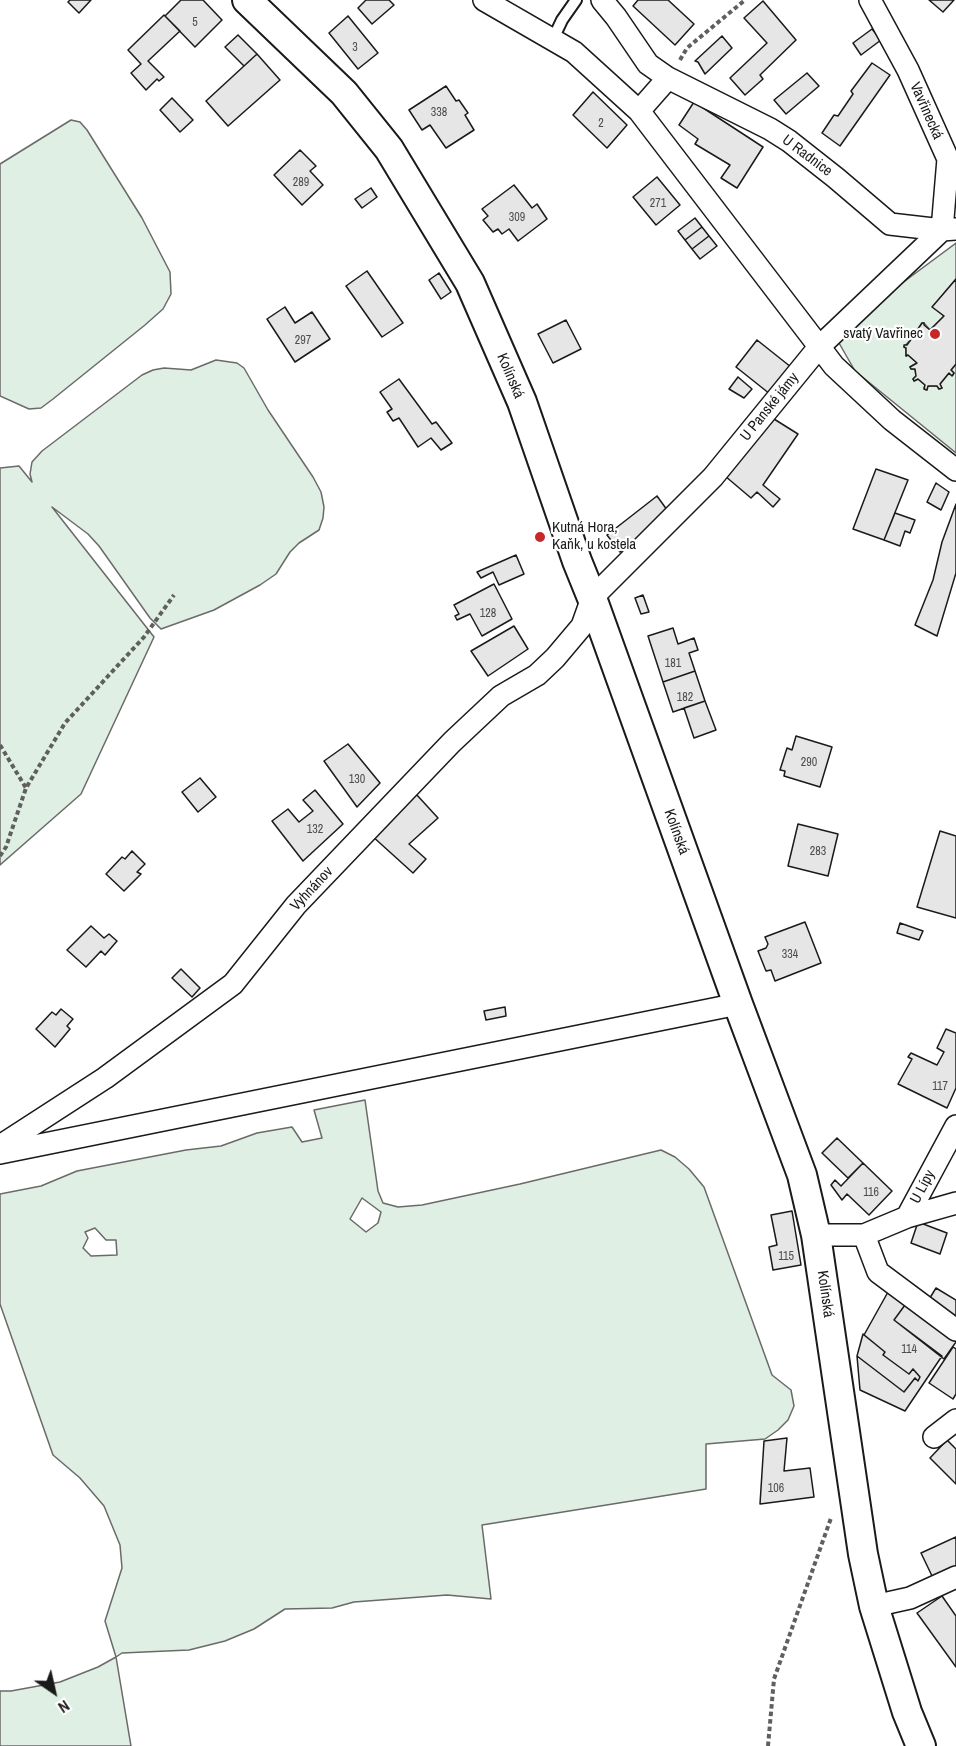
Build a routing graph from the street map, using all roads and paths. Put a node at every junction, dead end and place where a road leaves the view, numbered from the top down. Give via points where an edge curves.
1 (247, 0) edge
2 (576, 0) edge
3 (602, 0) edge
4 (745, 0) edge
5 (870, 0) edge
6 (490, 2) edge
7 (553, 39) junction
8 (668, 78) junction
9 (639, 111) junction
10 (949, 229) edge
11 (819, 347) junction
12 (956, 470) edge
13 (174, 596) dead end
14 (592, 598) junction
15 (0, 745) edge
16 (26, 788) junction
17 (0, 856) edge
18 (738, 1004) junction
19 (956, 1126) edge
20 (0, 1146) edge
21 (0, 1153) edge
22 (956, 1203) edge
23 (907, 1217) junction
24 (816, 1234) junction
25 (864, 1235) junction
26 (956, 1330) edge
27 (956, 1420) edge
28 (934, 1437) dead end
29 (831, 1517) dead end
30 (956, 1577) edge
31 (874, 1606) junction
32 (768, 1746) edge
33 (921, 1746) edge

1 - 14 street, Kolínská via 344,93 388,149 471,283 522,402
2 - 7 lane
3 - 8 street, U Radnice via 648,64
4 - 8 path via 687,48
5 - 10 street, Vavřinecká via 908,70 948,159
6 - 7 street
7 - 9 street via 574,52
8 - 9 street
8 - 10 street, U Radnice via 789,141 890,224
9 - 11 street
10 - 11 street, U Panské jámy
11 - 12 street via 892,420
11 - 14 street, U Panské jámy via 713,477
13 - 16 path via 144,637 65,723
14 - 18 street, Kolínská
14 - 20 street, Vyhnánov via 582,626 555,658 537,675 501,696 452,742 296,905 233,984 105,1078
15 - 16 path
16 - 17 path
18 - 21 street
18 - 24 street, Kolínská via 802,1175
19 - 23 street, U Lípy
22 - 23 street, U Lípy
23 - 25 street, U Lípy
24 - 25 street, U Lípy
24 - 31 street, Kolínská
25 - 26 street via 878,1272
27 - 28 street
29 - 32 path via 774,1679
30 - 31 street via 910,1598
31 - 33 street, Kolínská

